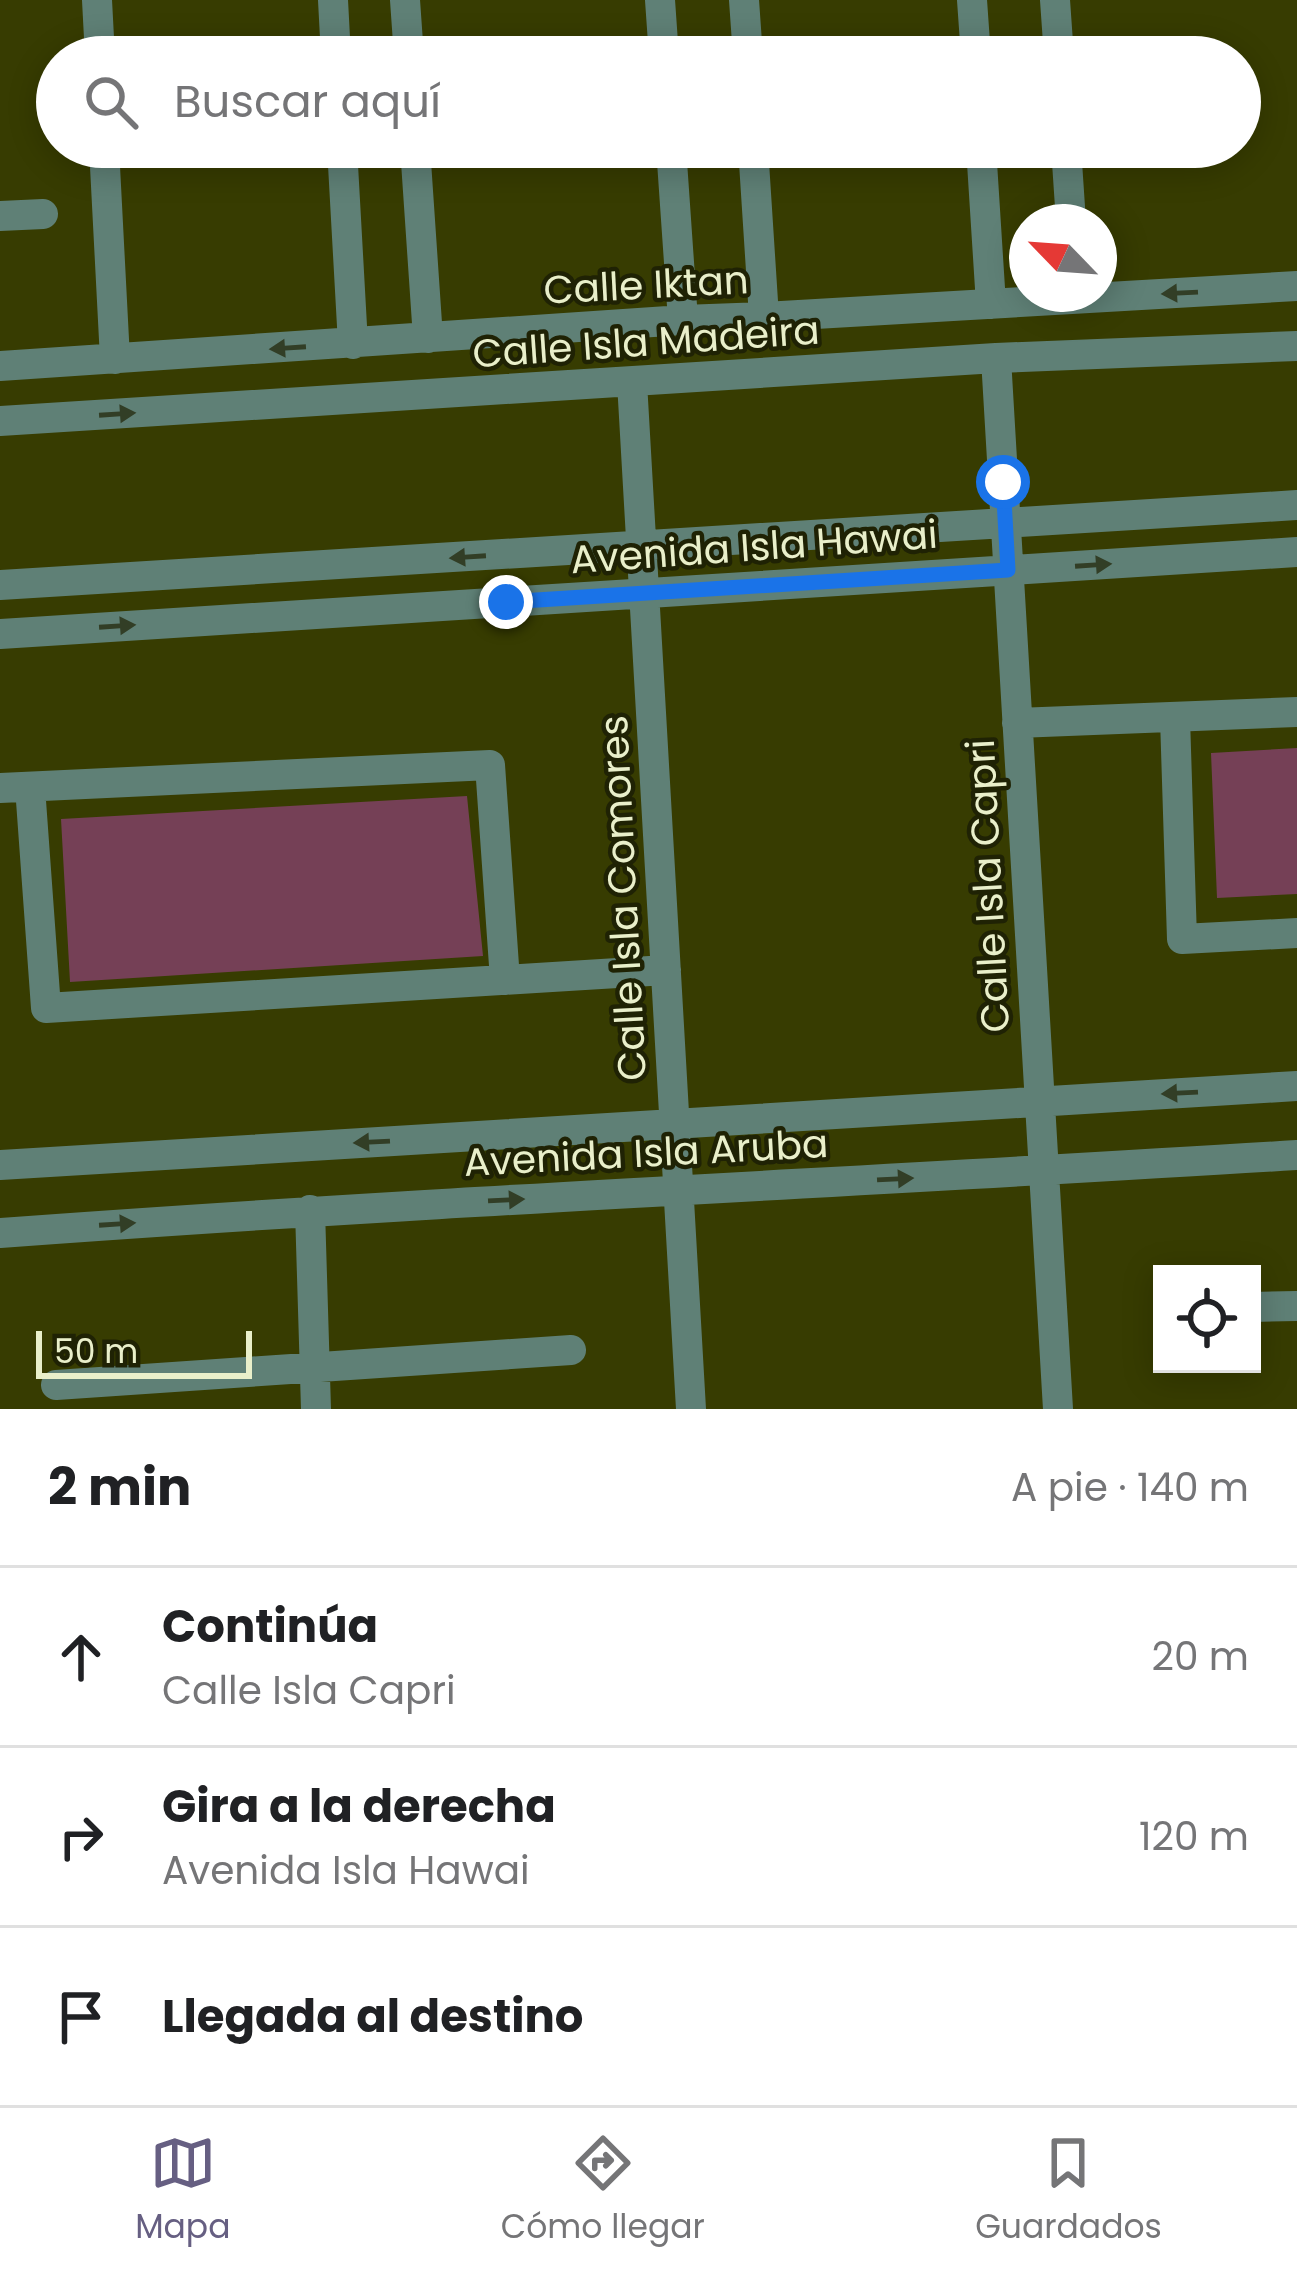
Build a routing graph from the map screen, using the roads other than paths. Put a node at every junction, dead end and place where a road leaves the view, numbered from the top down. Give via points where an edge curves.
1 (97, 0) edge
2 (333, 0) edge
3 (405, 0) edge
4 (660, 0) edge
5 (744, 0) edge
6 (972, 0) edge
7 (1055, 0) edge
8 (99, 36) edge
9 (335, 36) edge
10 (408, 36) edge
11 (663, 36) edge
12 (747, 36) edge
13 (975, 36) edge
14 (1058, 36) edge
15 (105, 168) edge
16 (343, 168) edge
17 (416, 168) edge
18 (672, 168) edge
19 (754, 168) edge
20 (982, 168) edge
21 (1067, 168) edge
22 (1070, 204) edge
23 (43, 214) dead end
24 (0, 216) edge
25 (1297, 286) edge
26 (1117, 295) edge
27 (1009, 303) edge
28 (991, 304) junction
29 (764, 317) junction
30 (683, 320) junction
31 (428, 338) junction
32 (353, 344) junction
33 (1297, 346) edge
34 (996, 358) junction
35 (115, 359) junction
36 (0, 366) edge
37 (632, 382) junction
38 (0, 421) edge
39 (1297, 506) edge
40 (1006, 524) junction
41 (641, 546) junction
42 (1297, 552) edge
43 (1008, 570) junction
44 (0, 586) edge
45 (644, 593) junction
46 (0, 634) edge
47 (1297, 712) edge
48 (1175, 718) junction
49 (1017, 723) junction
50 (15, 787) edge
51 (1297, 933) edge
52 (666, 970) junction
53 (505, 980) junction
54 (1297, 1086) edge
55 (1040, 1102) junction
56 (675, 1124) junction
57 (1297, 1155) edge
58 (0, 1165) edge
59 (1044, 1171) junction
60 (678, 1191) junction
61 (310, 1210) junction
62 (0, 1233) edge
63 (1297, 1306) edge
64 (1261, 1307) edge
65 (571, 1350) dead end
66 (314, 1368) junction
67 (56, 1385) dead end
68 (316, 1409) edge
69 (691, 1409) edge
70 (1058, 1409) edge

1 - 8 street
2 - 9 street
3 - 10 street
4 - 11 street
5 - 12 street
6 - 13 street
7 - 14 street
15 - 35 street
16 - 32 street
17 - 31 street
18 - 30 street
19 - 29 street
20 - 28 street
21 - 22 street
23 - 24 street
25 -> 26 street, Calle Iktan
27 - 28 street, Calle Iktan
28 - 29 street, Calle Iktan
29 - 30 street, Calle Iktan
30 - 31 street, Calle Iktan
31 - 32 street, Calle Iktan
32 -> 35 street, Calle Iktan
33 - 34 street, Calle Isla Madeira
34 - 37 street, Calle Isla Madeira
34 - 40 street, Calle Isla Capri
35 - 36 street, Calle Iktan
38 -> 37 street, Calle Isla Madeira
37 - 41 street, Calle Isla Comores
39 - 40 street, Avenida Isla Hawai
40 - 41 street, Avenida Isla Hawai
40 - 43 street, Calle Isla Capri
41 -> 44 street, Avenida Isla Hawai
41 - 45 street, Calle Isla Comores
43 -> 42 street, Avenida Isla Hawai
43 - 45 street, Avenida Isla Hawai
43 - 49 street, Calle Isla Capri
46 -> 45 street, Avenida Isla Hawai
45 - 52 street, Calle Isla Comores
47 - 48 street
48 - 49 street
48 - 51 street via 1182,940
49 - 55 street, Calle Isla Capri
50 - 53 street via 46,1008
50 - 53 street via 490,765
52 - 53 street
52 - 56 street, Calle Isla Comores
54 -> 55 street, Avenida Isla Aruba
55 - 56 street, Avenida Isla Aruba
55 - 59 street, Calle Isla Capri
56 -> 58 street, Avenida Isla Aruba
56 - 60 street, Calle Isla Comores
57 - 59 street, Avenida Isla Aruba
60 -> 59 street, Avenida Isla Aruba
59 - 70 street, Calle Isla Capri
61 -> 60 street, Avenida Isla Aruba
60 - 69 street, Calle Isla Comores
62 -> 61 street, Avenida Isla Aruba
61 - 66 street
63 - 64 street
65 - 66 street
66 - 67 street
66 - 68 street

